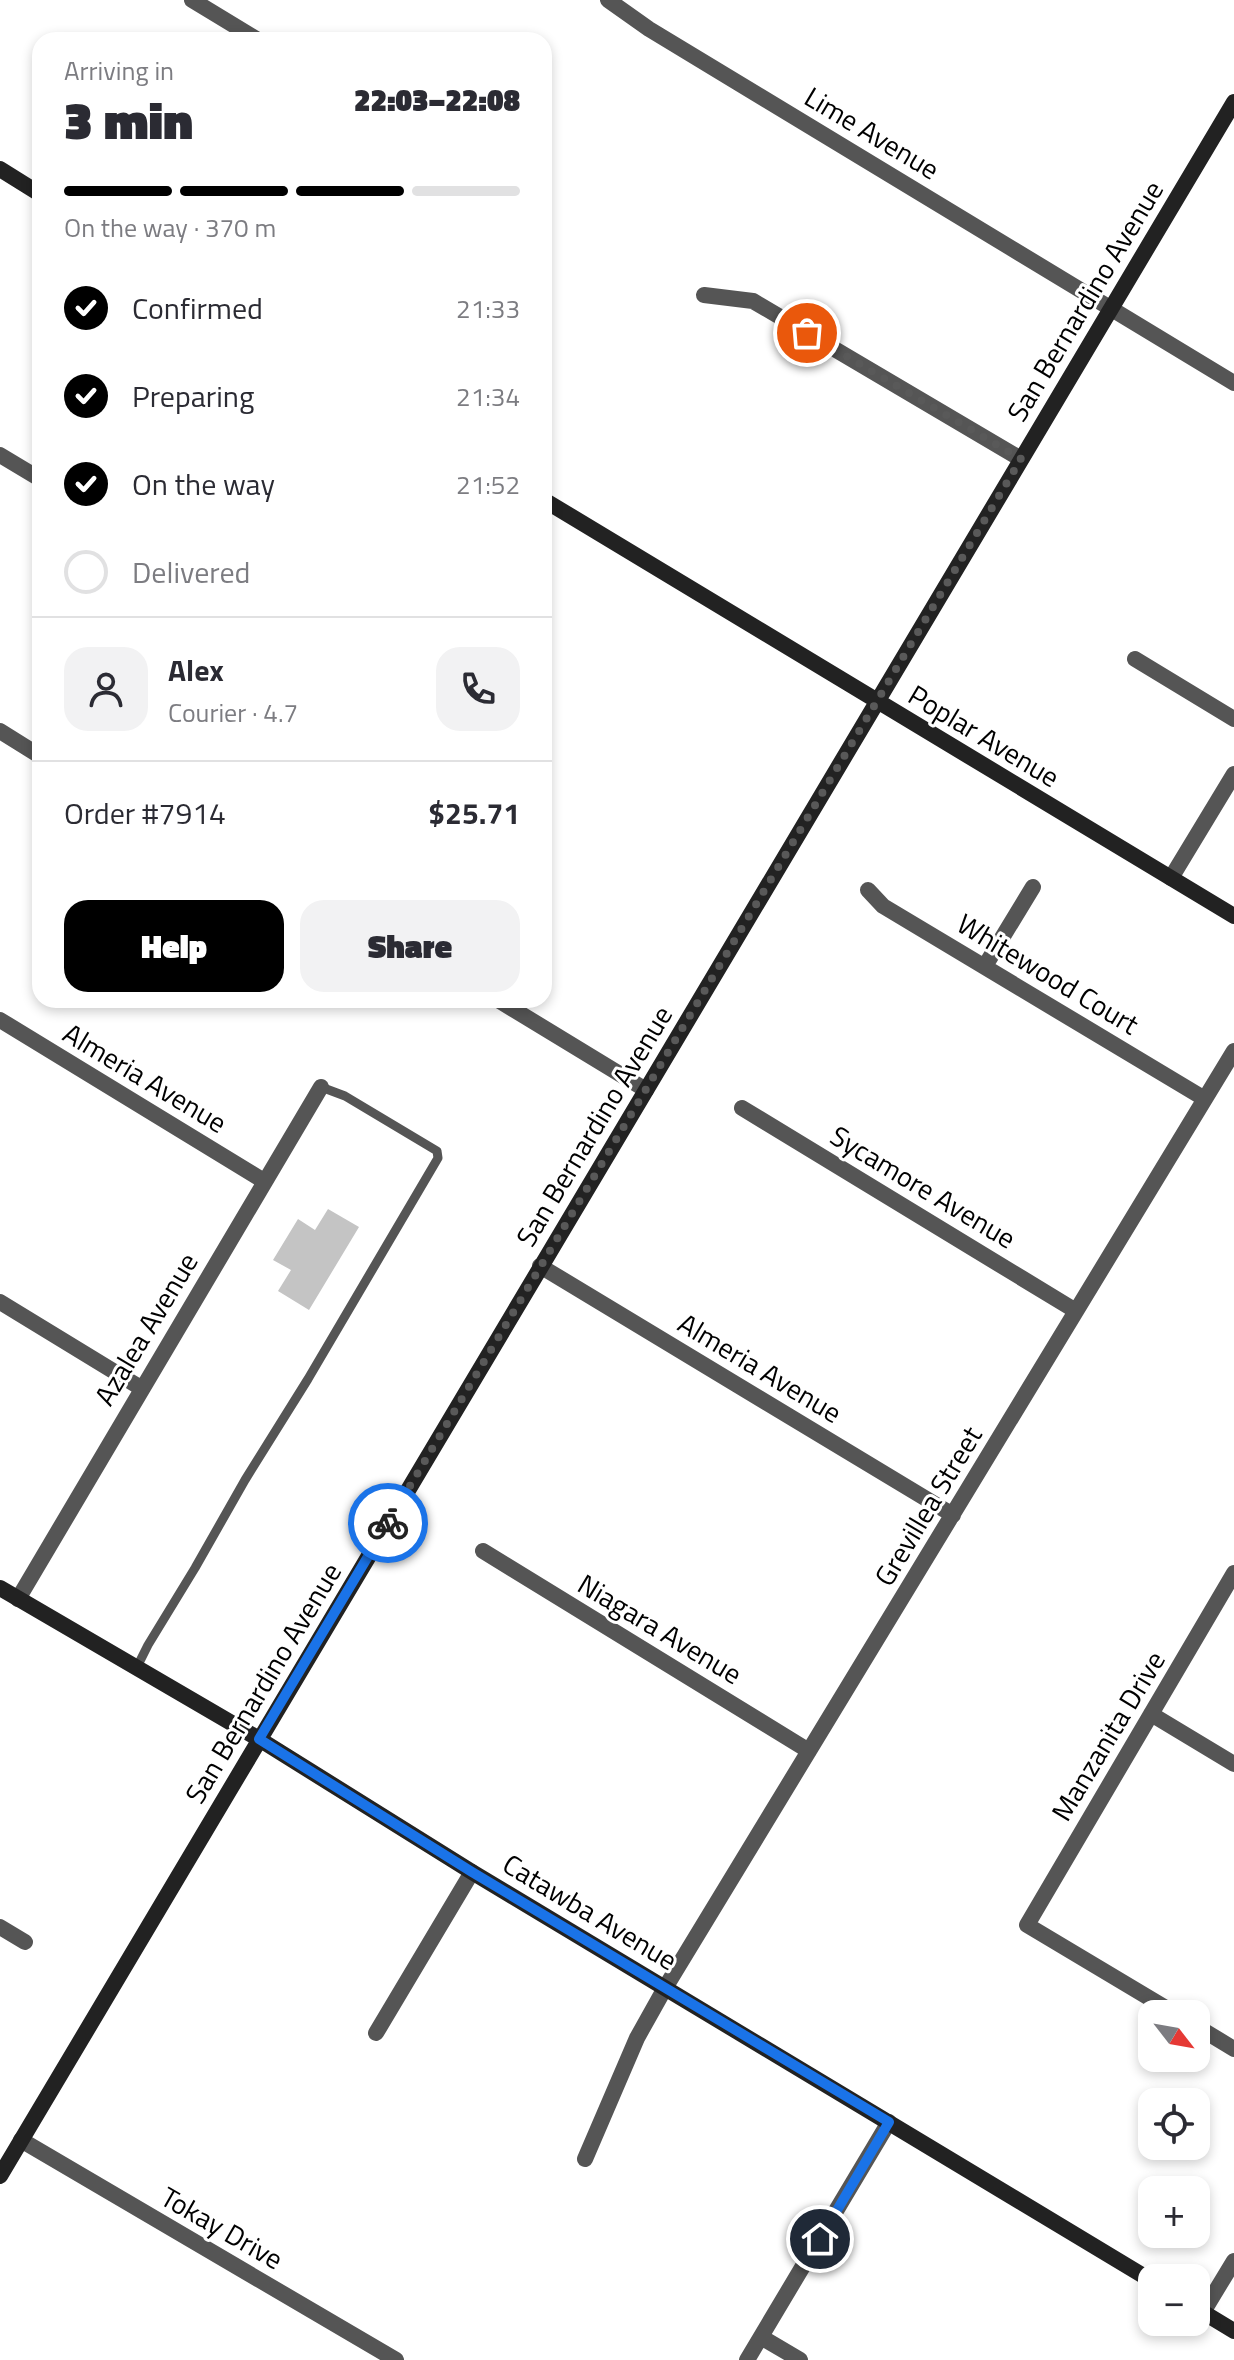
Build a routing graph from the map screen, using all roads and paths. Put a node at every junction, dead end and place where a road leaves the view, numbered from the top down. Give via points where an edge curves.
1 (192, 0) edge
2 (608, 0) edge
3 (245, 32) edge
4 (1231, 113) edge
5 (0, 169) edge
6 (32, 189) edge
7 (704, 295) dead end
8 (1110, 308) junction
9 (1234, 383) edge
10 (0, 455) edge
11 (1021, 459) junction
12 (32, 474) edge
13 (552, 505) edge
14 (1135, 659) dead end
15 (877, 702) junction
16 (1234, 719) edge
17 (0, 731) edge
18 (32, 751) edge
19 (1234, 774) edge
20 (1171, 878) junction
21 (1033, 887) dead end
22 (868, 890) dead end
23 (1234, 916) edge
24 (985, 966) junction
25 (511, 1008) edge
26 (0, 1020) edge
27 (1234, 1051) edge
28 (321, 1087) joint
29 (646, 1090) junction
30 (1205, 1099) junction
31 (742, 1108) dead end
32 (264, 1181) junction
33 (540, 1266) junction
34 (0, 1302) edge
35 (1076, 1311) junction
36 (141, 1388) junction
37 (953, 1515) junction
38 (483, 1551) dead end
39 (1234, 1573) edge
40 (0, 1588) edge
41 (18, 1599) junction
42 (136, 1669) junction
43 (1151, 1714) junction
44 (259, 1739) junction
45 (809, 1751) junction
46 (1234, 1764) edge
47 (472, 1872) junction
48 (0, 1927) edge
49 (25, 1942) dead end
50 (665, 1988) junction
51 (1153, 2000) edge
52 (376, 2033) dead end
53 (1210, 2034) edge
54 (1234, 2049) edge
55 (889, 2122) junction
56 (21, 2140) junction
57 (585, 2159) dead end
58 (0, 2176) edge
59 (1234, 2261) edge
60 (1138, 2273) edge
61 (1210, 2296) edge
62 (1210, 2316) edge
63 (1234, 2331) edge
64 (761, 2337) junction
65 (396, 2360) edge
66 (747, 2360) edge
67 (800, 2360) edge

1 - 3 street
2 - 8 street, Lime Avenue
4 - 8 main road, San Bernardino Avenue
5 - 6 main road
7 - 11 street via 753,301
8 - 9 street, Lime Avenue
8 - 11 main road, San Bernardino Avenue
10 - 12 street
11 - 15 main road, San Bernardino Avenue
13 - 15 main road, Poplar Avenue
14 - 16 street
15 - 20 main road, Poplar Avenue
15 - 29 main road, San Bernardino Avenue
17 - 18 street
19 - 20 street
20 - 23 main road, Poplar Avenue
21 - 24 street
22 - 24 street, Whitewood Court via 883,906
24 - 30 street, Whitewood Court
25 - 29 street
26 - 32 street, Almeria Avenue
27 - 30 street, Grevillea Street
28 - 32 street, Azalea Avenue
28 - 42 lane via 437,1151 438,1158
29 - 33 main road, San Bernardino Avenue
30 - 35 street, Grevillea Street
31 - 35 street, Sycamore Avenue
32 - 36 street, Azalea Avenue
33 - 37 street, Almeria Avenue
33 - 44 main road, San Bernardino Avenue
34 - 36 street
35 - 37 street, Grevillea Street
36 - 41 street, Azalea Avenue
37 - 45 street, Grevillea Street
38 - 45 street, Niagara Avenue
39 - 43 street, Manzanita Drive
40 - 41 main road, Catawba Avenue
41 - 42 main road, Catawba Avenue
42 - 44 main road, Catawba Avenue
43 - 46 street
43 - 51 street, Manzanita Drive via 1027,1925
44 - 47 main road, Catawba Avenue
44 - 56 main road, San Bernardino Avenue
45 - 50 street, Grevillea Street
47 - 50 main road, Catawba Avenue
47 - 52 street
48 - 49 street
50 - 55 main road, Catawba Avenue
50 - 57 street, Grevillea Street via 637,2038
53 - 54 street
55 - 60 main road, Catawba Avenue
55 - 64 street
56 - 58 main road, San Bernardino Avenue
56 - 65 street, Tokay Drive
59 - 61 street
62 - 63 main road
64 - 66 street
64 - 67 street

